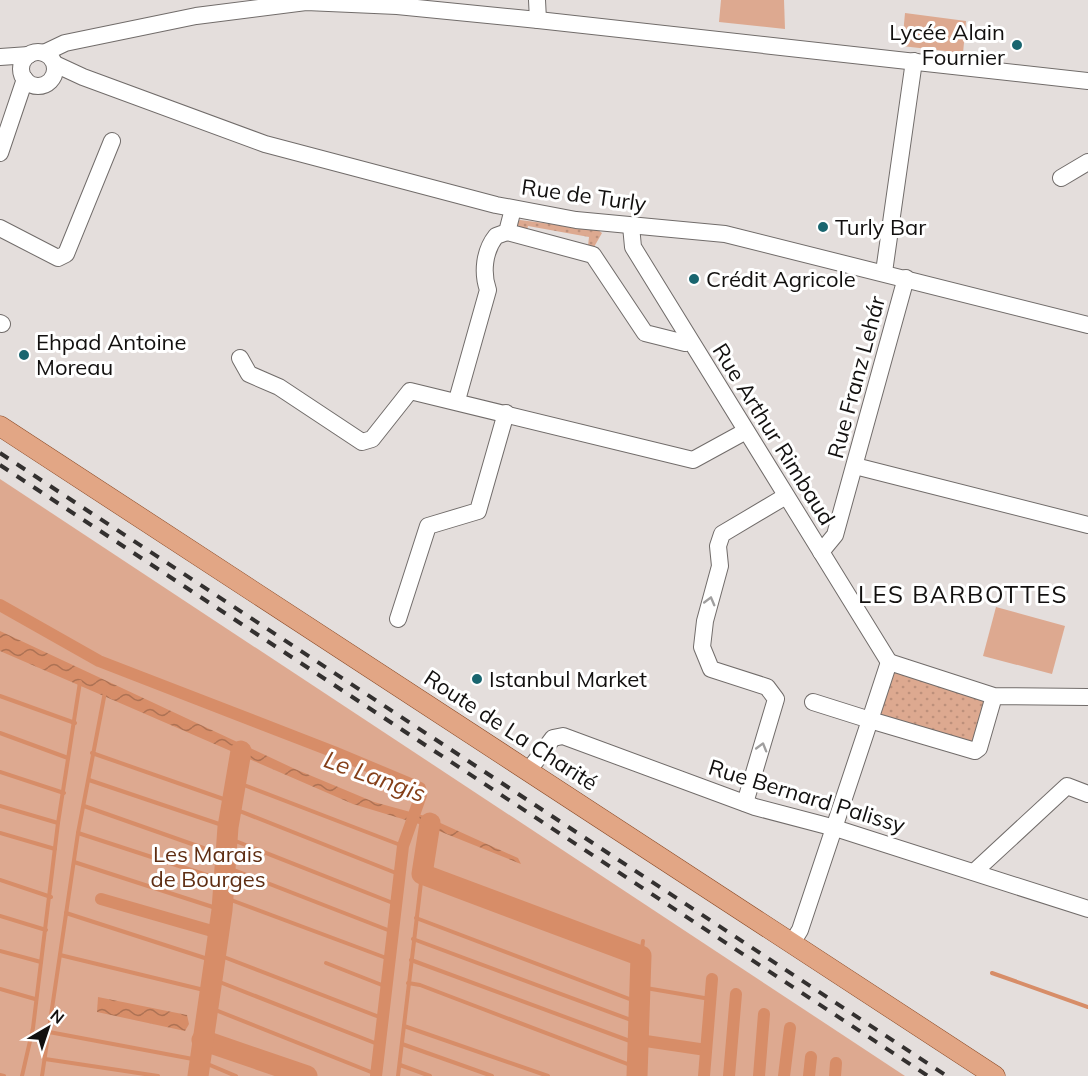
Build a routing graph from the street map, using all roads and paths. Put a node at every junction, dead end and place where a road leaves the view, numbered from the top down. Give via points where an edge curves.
1 (537, 0) edge
2 (397, 3) edge
3 (538, 20) junction
4 (0, 58) edge
5 (914, 62) junction
6 (46, 67) junction
7 (23, 76) junction
8 (1088, 81) edge
9 (17, 108) junction
10 (112, 141) dead end
11 (0, 153) edge
12 (1088, 162) edge
13 (1061, 178) dead end
14 (513, 209) junction
15 (631, 226) junction
16 (0, 228) edge
17 (507, 232) junction
18 (884, 272) junction
19 (906, 278) junction
20 (1088, 325) edge
21 (689, 341) junction
22 (240, 358) dead end
23 (457, 400) junction
24 (506, 413) junction
25 (0, 426) edge
26 (746, 431) junction
27 (855, 466) junction
28 (786, 496) junction
29 (1088, 525) edge
30 (821, 552) junction
31 (398, 619) dead end
32 (889, 662) junction
33 (994, 696) junction
34 (1088, 697) edge
35 (813, 702) dead end
36 (870, 720) junction
37 (529, 770) junction
38 (1088, 794) edge
39 (745, 803) junction
40 (835, 828) junction
41 (974, 872) junction
42 (1088, 909) edge
43 (792, 943) junction
44 (995, 1076) edge

1 - 3 street
2 - 3 street
2 - 6 street via 306,2 196,16 80,42
3 - 5 street
4 - 6 street, Rue de Turly
4 - 7 street
5 - 8 street
5 - 18 street
6 - 7 street
6 - 7 street via 24,59
6 - 9 street
6 - 14 street, Rue de Turly via 265,144
7 - 9 street
9 - 11 street
10 - 16 street via 66,254 58,258
12 - 13 street
14 - 15 street, Rue de Turly
14 - 17 street
15 - 18 street, Rue de Turly via 725,234
15 - 21 street, Rue Arthur Rimbaud via 633,247
17 - 21 street via 593,255 645,333
17 - 23 street via 496,236 489,247 483,273 489,290
18 - 19 street, Rue de Turly
19 - 20 street, Rue de Turly
19 - 27 street, Rue Franz Lehár
21 - 26 street, Rue Arthur Rimbaud
22 - 23 street via 249,374 279,387 362,442 372,440 410,391
23 - 24 street
24 - 26 street via 693,460
24 - 31 street via 478,511 428,526
25 - 37 main road, Route de La Charité
26 - 28 street, Rue Arthur Rimbaud
27 - 29 street
27 - 30 street, Rue Franz Lehár via 835,535
28 - 30 street, Rue Arthur Rimbaud
39 -> 28 street via 776,699 767,687 711,669 702,647 705,621 720,566 718,546 722,534
30 - 32 street, Rue Arthur Rimbaud
32 - 33 street
32 - 36 street
33 - 34 street
33 - 36 street via 975,751
35 - 36 street
36 - 40 street
37 - 39 street, Rue Bernard Palissy via 553,738 563,736
37 - 43 main road, Route de La Charité
38 - 41 street via 1067,786
39 - 40 street, Rue Bernard Palissy
40 - 41 street, Rue Bernard Palissy
40 - 43 street
41 - 42 street, Rue Bernard Palissy
43 - 44 main road, Route de La Charité

